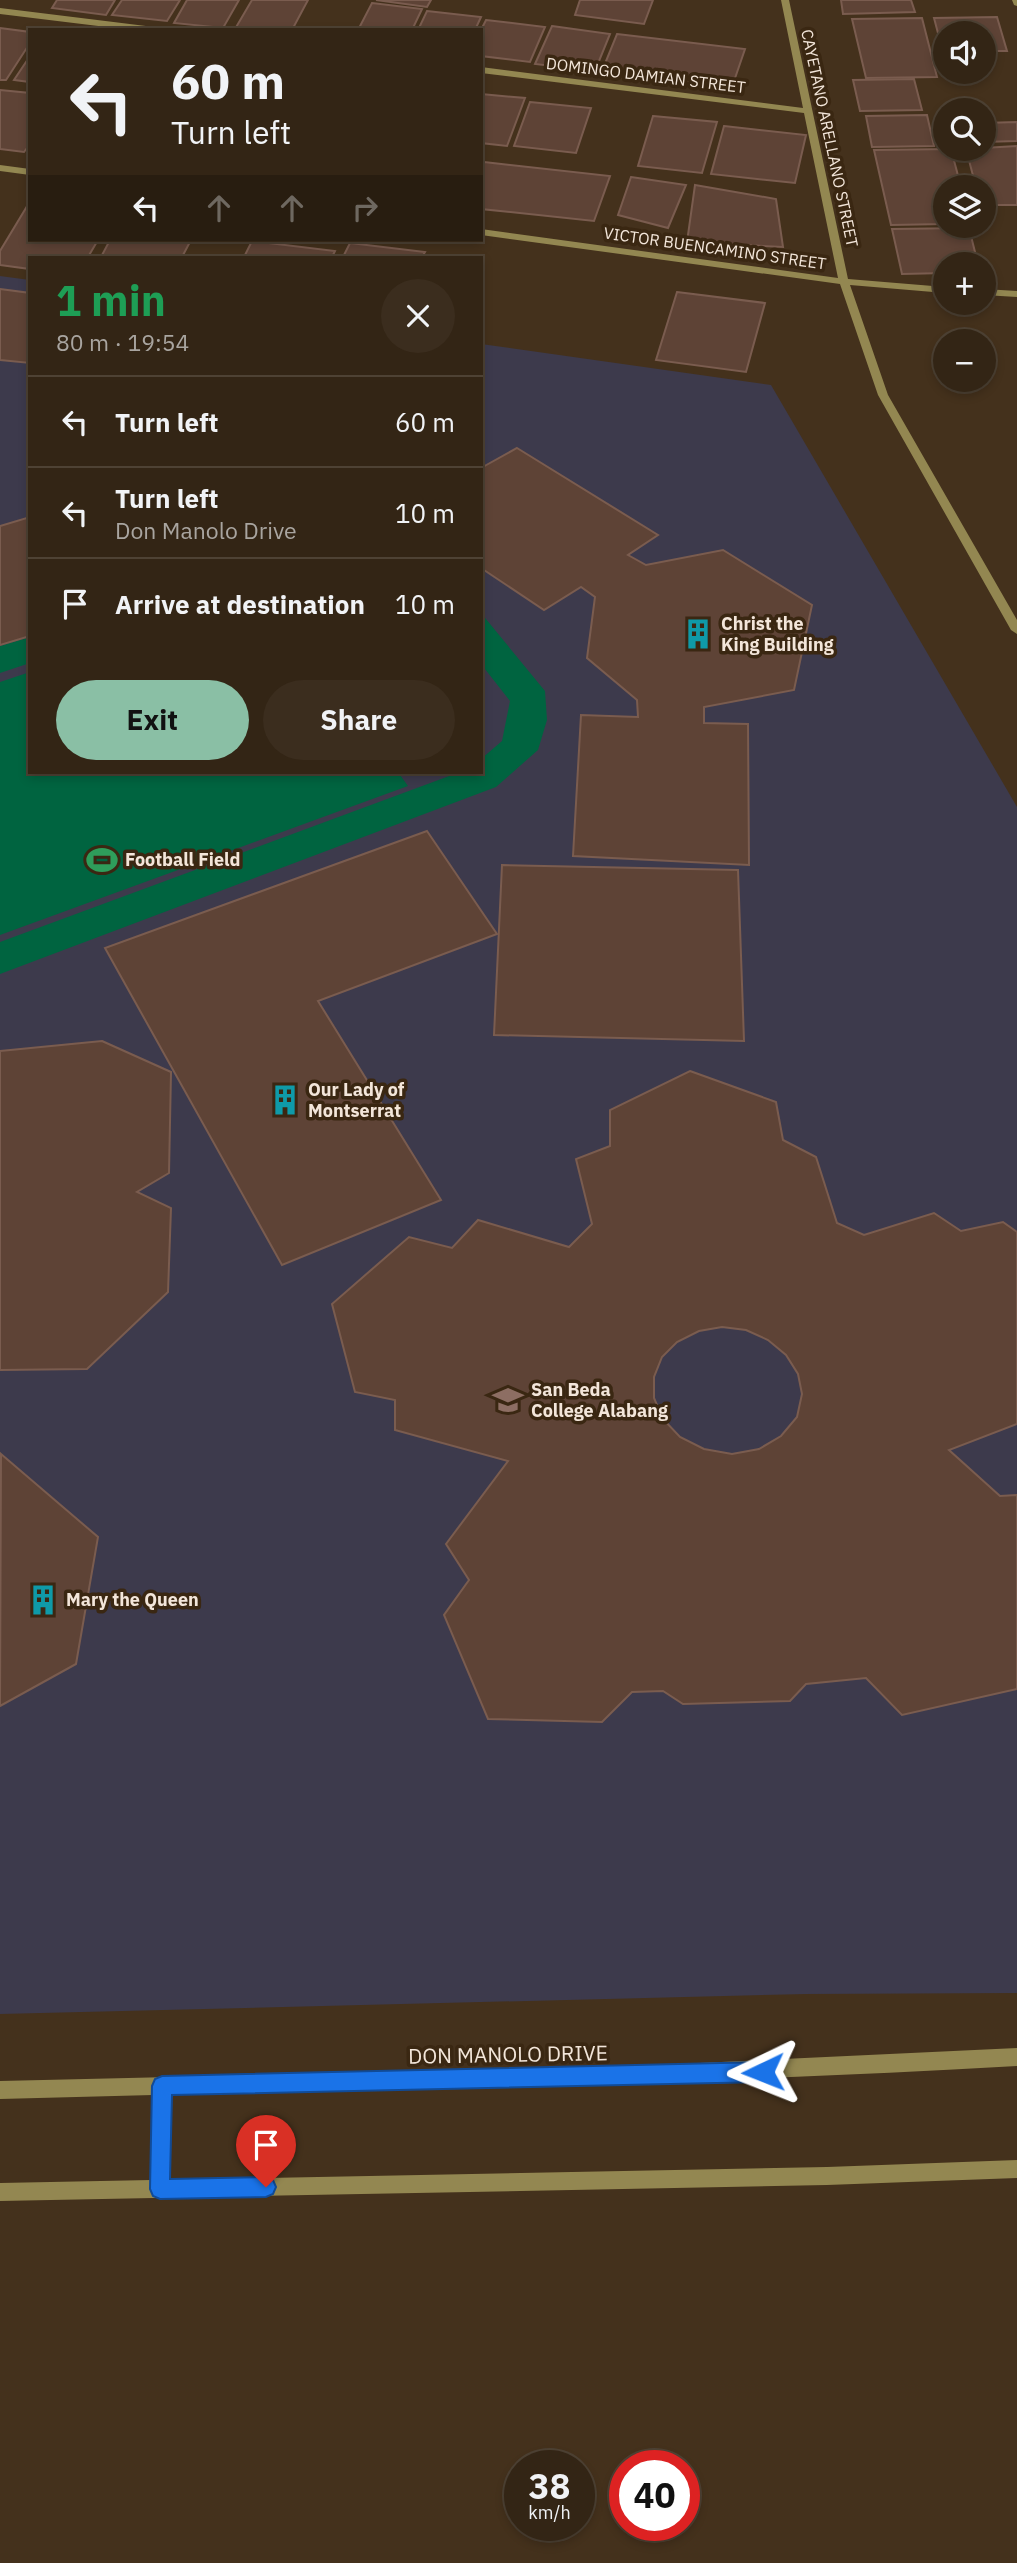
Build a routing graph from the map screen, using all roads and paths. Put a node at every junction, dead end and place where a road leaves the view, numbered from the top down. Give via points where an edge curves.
1 (785, 0) edge
2 (0, 11) edge
3 (138, 28) edge
4 (483, 70) edge
5 (808, 111) junction
6 (0, 168) edge
7 (28, 172) edge
8 (483, 232) edge
9 (844, 282) junction
10 (933, 289) edge
11 (996, 293) edge
12 (1017, 294) edge
13 (1017, 630) edge
14 (1017, 2057) edge
15 (162, 2086) junction
16 (0, 2090) edge
17 (1017, 2169) edge
18 (160, 2189) junction
19 (0, 2192) edge

1 - 5 street, CAYETANO ARELLANO STREET
2 - 3 street
4 - 5 street, DOMINGO DAMIAN STREET
5 - 9 street, CAYETANO ARELLANO STREET
6 - 7 street
8 - 9 street, VICTOR BUENCAMINO STREET
9 - 10 street, VICTOR BUENCAMINO STREET
9 - 13 street, CAYETANO ARELLANO STREET via 883,395
11 - 12 street
14 - 15 street, DON MANOLO DRIVE via 652,2076
15 - 16 street, DON MANOLO DRIVE
15 - 18 street
17 - 18 street
18 - 19 street

